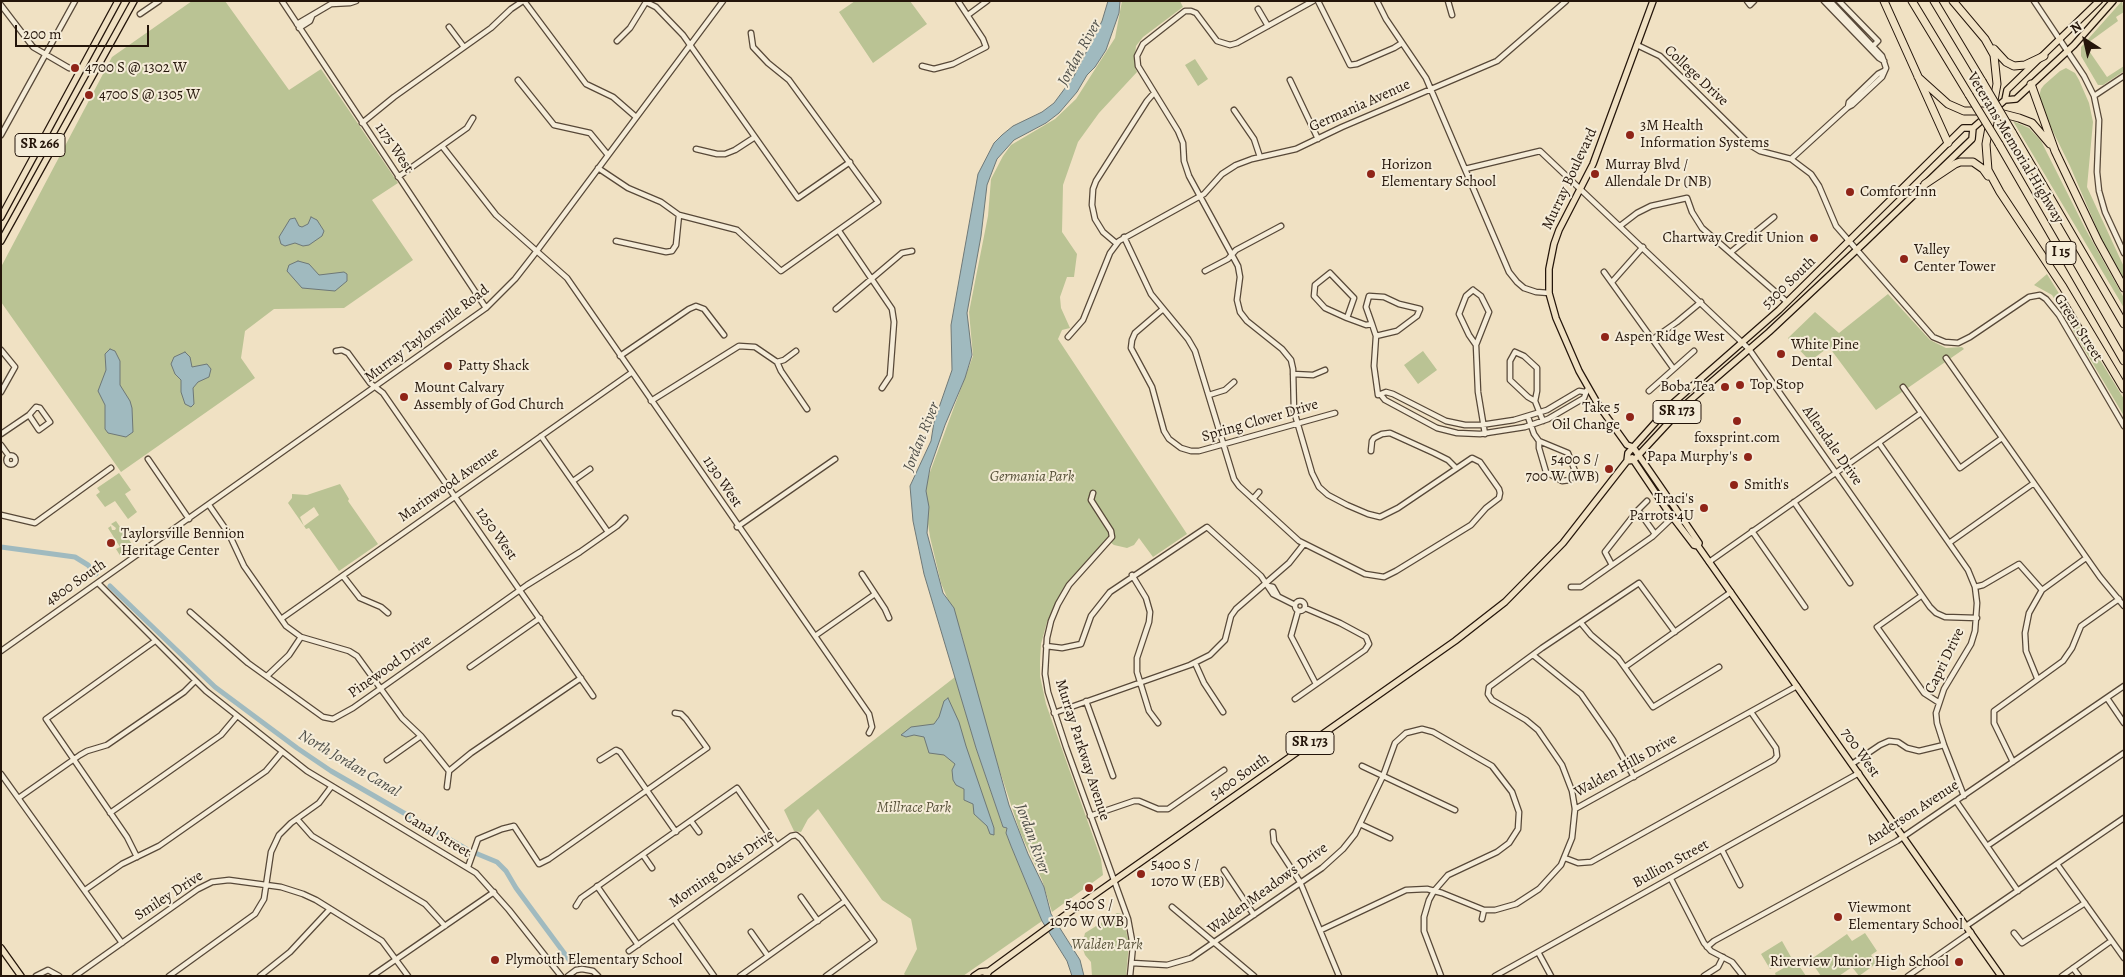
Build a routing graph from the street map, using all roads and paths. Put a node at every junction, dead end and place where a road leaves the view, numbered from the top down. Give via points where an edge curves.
1 (75, 1) edge
2 (118, 1) edge
3 (134, 1) edge
4 (159, 1) edge
5 (356, 1) edge
6 (524, 1) edge
7 (723, 1) edge
8 (958, 1) edge
9 (987, 1) edge
10 (1313, 1) edge
11 (1318, 1) edge
12 (1377, 1) edge
13 (1448, 1) edge
14 (1566, 1) edge
15 (1653, 1) edge
16 (1824, 1) edge
17 (1830, 1) edge
18 (1840, 1) edge
19 (1884, 1) edge
20 (1912, 1) edge
21 (1934, 1) edge
22 (1954, 1) edge
23 (2034, 1) edge
24 (2099, 1) edge
25 (2113, 1) edge
26 (284, 2) edge
27 (1, 5) edge
28 (1258, 9) dead end
29 (140, 14) dead end
30 (968, 14) junction
31 (1452, 15) dead end
32 (298, 26) junction
33 (1268, 26) junction
34 (449, 27) dead end
35 (751, 33) dead end
36 (1985, 39) junction
37 (617, 40) dead end
38 (2060, 40) junction
39 (1402, 43) junction
40 (690, 44) junction
41 (1637, 45) junction
42 (1874, 46) junction
43 (464, 47) junction
44 (2067, 51) junction
45 (45, 55) junction
46 (2044, 56) junction
47 (1884, 61) junction
48 (922, 66) dead end
49 (69, 68) dead end
50 (2124, 76) edge
51 (1918, 77) junction
52 (518, 80) dead end
53 (1290, 80) dead end
54 (2031, 84) junction
55 (1431, 89) junction
56 (1154, 93) junction
57 (2094, 96) junction
58 (2005, 100) junction
59 (1234, 110) dead end
60 (1992, 111) junction
61 (636, 117) junction
62 (473, 118) dead end
63 (362, 123) junction
64 (4, 125) edge
65 (1973, 128) junction
66 (1, 134) edge
67 (755, 137) junction
68 (1318, 138) junction
69 (1948, 143) junction
70 (442, 146) junction
71 (696, 149) dead end
72 (2055, 151) junction
73 (608, 155) junction
74 (1260, 157) junction
75 (1791, 159) junction
76 (850, 162) junction
77 (598, 168) junction
78 (1465, 169) junction
79 (398, 177) junction
80 (1925, 184) junction
81 (1582, 188) junction
82 (2000, 192) junction
83 (1201, 196) junction
84 (1155, 213) dead end
85 (679, 214) junction
86 (1, 217) edge
87 (1774, 217) dead end
88 (1158, 219) junction
89 (1281, 226) dead end
90 (1620, 226) junction
91 (839, 231) junction
92 (1124, 237) junction
93 (1, 241) edge
94 (616, 241) dead end
95 (1849, 241) junction
96 (1116, 243) junction
97 (1643, 248) junction
98 (1857, 250) junction
99 (912, 251) dead end
100 (536, 252) junction
101 (1731, 252) junction
102 (2124, 252) edge
103 (1232, 255) junction
104 (1205, 270) dead end
105 (1604, 272) dead end
106 (872, 278) junction
107 (1612, 282) junction
108 (2124, 288) edge
109 (1550, 293) junction
110 (1701, 302) junction
111 (1787, 302) junction
112 (486, 308) junction
113 (836, 309) dead end
114 (1163, 309) junction
115 (1347, 318) junction
116 (1372, 324) junction
117 (2124, 324) edge
118 (724, 335) dead end
119 (1376, 336) junction
120 (1068, 337) dead end
121 (1653, 340) junction
122 (1743, 343) junction
123 (1476, 345) junction
124 (1, 350) edge
125 (1749, 350) junction
126 (336, 351) dead end
127 (796, 351) dead end
128 (1694, 351) dead end
129 (620, 356) junction
130 (1946, 358) dead end
131 (2124, 361) edge
132 (777, 362) junction
133 (1673, 368) junction
134 (1325, 370) dead end
135 (632, 373) junction
136 (1293, 374) junction
137 (1234, 382) dead end
138 (1903, 387) dead end
139 (376, 388) junction
140 (882, 388) dead end
141 (2124, 389) edge
142 (1587, 390) junction
143 (1649, 391) dead end
144 (1, 392) edge
145 (1209, 395) junction
146 (1380, 395) junction
147 (651, 401) junction
148 (1535, 401) junction
149 (807, 409) dead end
150 (1334, 413) dead end
151 (1540, 413) junction
152 (1921, 413) junction
153 (29, 415) junction
154 (1528, 417) junction
155 (1543, 421) junction
156 (1297, 424) junction
157 (1484, 425) junction
158 (1531, 426) junction
159 (2124, 426) edge
160 (1, 434) edge
161 (1485, 434) junction
162 (541, 436) junction
163 (2002, 438) junction
164 (1539, 441) junction
165 (1878, 443) junction
166 (1223, 444) junction
167 (1, 445) edge
168 (1629, 448) junction
169 (1371, 450) dead end
170 (9, 456) dead end
171 (835, 458) dead end
172 (1636, 458) junction
173 (148, 459) dead end
174 (1627, 461) junction
175 (110, 468) dead end
176 (1456, 468) junction
177 (590, 469) dead end
178 (1835, 473) junction
179 (572, 481) junction
180 (2034, 483) junction
181 (1259, 492) dead end
182 (1093, 493) dead end
183 (454, 497) junction
184 (1253, 499) junction
185 (1648, 501) dead end
186 (1794, 502) junction
187 (209, 505) junction
188 (1638, 510) junction
189 (1, 514) edge
190 (1673, 517) junction
191 (624, 518) dead end
192 (189, 519) junction
193 (738, 527) junction
194 (608, 532) junction
195 (1752, 532) junction
196 (1654, 534) junction
197 (1949, 543) junction
198 (1304, 544) junction
199 (1698, 546) junction
200 (2086, 558) junction
201 (1709, 562) junction
202 (1612, 565) junction
203 (862, 574) dead end
204 (1132, 575) junction
205 (343, 576) junction
206 (98, 583) junction
207 (1850, 583) dead end
208 (1267, 584) junction
209 (1571, 587) dead end
210 (1975, 587) junction
211 (520, 590) junction
212 (2042, 590) junction
213 (1731, 592) junction
214 (875, 594) junction
215 (1921, 596) junction
216 (2119, 599) junction
217 (1295, 605) junction
218 (2124, 606) edge
219 (1805, 607) dead end
220 (1305, 608) junction
221 (1298, 611) junction
222 (190, 612) dead end
223 (388, 612) dead end
224 (540, 618) junction
225 (889, 618) dead end
226 (1978, 618) junction
227 (281, 619) junction
228 (1581, 623) junction
229 (1675, 632) junction
230 (301, 636) junction
231 (815, 636) junction
232 (155, 641) junction
233 (1046, 646) junction
234 (1, 651) edge
235 (1533, 655) junction
236 (1195, 662) junction
237 (470, 667) dead end
238 (1719, 667) dead end
239 (1625, 668) junction
240 (267, 676) junction
241 (581, 678) junction
242 (2037, 678) junction
243 (195, 681) junction
244 (1140, 682) junction
245 (1316, 684) junction
246 (1797, 686) junction
247 (2124, 686) edge
248 (381, 688) junction
249 (594, 696) dead end
250 (2107, 698) junction
251 (1295, 699) dead end
252 (1086, 701) junction
253 (1938, 702) junction
254 (1223, 712) dead end
255 (1751, 712) junction
256 (675, 713) dead end
257 (1054, 713) junction
258 (237, 716) junction
259 (1158, 723) dead end
260 (2124, 723) edge
261 (869, 733) dead end
262 (421, 736) junction
263 (1944, 745) junction
264 (282, 752) junction
265 (2124, 753) edge
266 (73, 759) junction
267 (387, 760) dead end
268 (600, 760) dead end
269 (2013, 762) junction
270 (1852, 764) junction
271 (1362, 766) dead end
272 (1224, 770) dead end
273 (449, 771) junction
274 (1859, 773) junction
275 (1, 774) edge
276 (1113, 776) dead end
277 (1383, 776) junction
278 (1634, 777) junction
279 (331, 787) junction
280 (447, 787) dead end
281 (647, 791) junction
282 (1964, 796) junction
283 (20, 797) junction
284 (1956, 801) junction
285 (1575, 809) junction
286 (1455, 810) dead end
287 (110, 813) junction
288 (1090, 816) junction
289 (2124, 818) edge
290 (298, 819) junction
291 (691, 820) junction
292 (1360, 824) junction
293 (676, 832) junction
294 (699, 832) dead end
295 (1273, 832) dead end
296 (1903, 837) junction
297 (1390, 838) dead end
298 (777, 846) junction
299 (1987, 846) junction
300 (1722, 850) junction
301 (643, 855) junction
302 (137, 857) junction
303 (1565, 858) junction
304 (2056, 864) junction
305 (468, 867) junction
306 (652, 868) dead end
307 (1224, 870) dead end
308 (1671, 879) junction
309 (1114, 882) junction
310 (1300, 882) junction
311 (266, 885) junction
312 (1740, 885) dead end
313 (598, 886) junction
314 (85, 890) junction
315 (1434, 891) junction
316 (2018, 891) junction
317 (494, 892) junction
318 (801, 897) dead end
319 (845, 901) junction
320 (2085, 903) junction
321 (576, 906) dead end
322 (1172, 907) dead end
323 (330, 908) junction
324 (1484, 910) junction
325 (1254, 914) junction
326 (674, 919) junction
327 (1482, 919) dead end
328 (818, 921) junction
329 (445, 926) junction
330 (1966, 926) junction
331 (1320, 930) junction
332 (751, 932) dead end
333 (1971, 932) junction
334 (2014, 933) dead end
335 (2111, 941) junction
336 (122, 943) junction
337 (1215, 943) junction
338 (638, 944) junction
339 (1707, 947) junction
340 (1, 948) edge
341 (629, 950) dead end
342 (1538, 952) junction
343 (768, 956) junction
344 (1723, 957) junction
345 (2124, 958) edge
346 (397, 960) junction
347 (1132, 963) junction
348 (2073, 968) junction
349 (987, 973) edge
350 (21, 976) edge
351 (36, 976) edge
352 (59, 976) edge
353 (75, 976) edge
354 (169, 976) edge
355 (260, 976) edge
356 (372, 976) edge
357 (408, 976) edge
358 (562, 976) edge
359 (568, 976) edge
360 (598, 976) edge
361 (714, 976) edge
362 (740, 976) edge
363 (826, 976) edge
364 (974, 976) edge
365 (1130, 976) edge
366 (1254, 976) edge
367 (1339, 976) edge
368 (1440, 976) edge
369 (1495, 976) edge
370 (1551, 976) edge
371 (1704, 976) edge
372 (1743, 976) edge
373 (1908, 976) edge
374 (2002, 976) edge
375 (2062, 976) edge
376 (2079, 976) edge

1 - 45 street
2 - 86 main road, SR 266
3 - 93 main road, SR 266
4 - 29 street
5 - 32 street via 331,4
6 - 43 street
6 - 61 street via 586,84 613,98
7 - 40 street, Murray Taylorsville Road
8 - 30 street
9 - 30 street
10 - 33 street
11 - 39 street via 1350,64 1357,64
12 - 39 street
13 - 31 street
14 - 55 street, Germania Avenue via 1497,61
15 - 41 main road, Murray Boulevard
16 - 47 street
17 - 42 street
18 - 42 street via 1878,41
19 - 51 highway
20 - 131 highway, Veterans Memorial Highway / I 15, bridge
21 - 117 highway, Veterans Memorial Highway / I 15, bridge
22 - 36 highway
23 - 38 street
24 - 38 main road, 5300 South / SR 173
25 - 44 main road, 5300 South / SR 173
26 - 32 street, 1175 West
27 - 45 street via 27,42
28 - 33 street
30 - 48 street via 986,47 953,64 934,69
32 - 63 street, 1175 West
33 - 56 street via 1237,43 1224,45 1215,39 1196,13 1185,11 1146,42 1138,53 1138,66
34 - 43 street
35 - 76 street via 753,47 789,80
36 - 46 highway via 2006,62 2014,66 2025,65
36 - 60 highway via 1994,55 1996,67 1997,84
37 - 40 street via 630,28 646,2 656,7
38 - 44 street
38 - 46 main road, 5300 South / SR 173
39 - 55 street via 1422,70
40 - 61 street, Murray Taylorsville Road
40 - 67 street
41 - 75 street, College Drive via 1660,56 1750,146
41 - 81 main road, Murray Boulevard
42 - 47 street
43 - 63 street
44 - 54 main road, 5300 South / SR 173
44 - 57 street
45 - 49 street
45 - 64 street
46 - 58 main road, 5300 South / SR 173 via 2007,90
47 - 75 street via 1886,66 1882,77
50 - 57 street
51 - 60 highway via 1948,104 1964,111
51 - 69 highway
52 - 73 street via 554,125 590,133
53 - 68 street
54 - 58 main road, 5300 South / SR 173 via 2016,99
54 - 72 highway
55 - 68 street, Germania Avenue
55 - 78 street
56 - 83 street via 1178,131 1186,167
56 - 96 street via 1093,189 1095,219 1103,232
57 - 102 street via 2099,120 2099,191
58 - 60 main road, 5300 South / SR 173
59 - 74 street via 1254,139
60 - 65 main road, 5300 South / SR 173
60 - 72 highway via 2032,124
60 - 82 highway via 1986,156 1988,170
61 - 73 street, Murray Taylorsville Road
62 - 70 street via 467,128
63 - 79 street, 1175 West
64 - 66 street
65 - 69 main road, 5300 South / SR 173 via 1962,128
65 - 80 main road, 5300 South / SR 173 via 1972,139
67 - 71 street via 725,154
67 - 76 street via 798,198
68 - 74 street, Germania Avenue via 1291,151
69 - 95 main road, 5300 South / SR 173
70 - 79 street
70 - 100 street, 1130 West via 496,215
72 - 108 highway
73 - 77 street, Murray Taylorsville Road
74 - 83 street, Germania Avenue via 1228,170
75 - 95 street, College Drive via 1817,182 1831,219
76 - 91 street via 878,202
77 - 85 street via 628,188 654,198
77 - 100 street, Murray Taylorsville Road
78 - 81 street, Allendale Drive via 1540,151
78 - 109 street via 1512,275 1528,289
79 - 112 street, 1175 West
80 - 82 highway via 1955,164 1973,162
80 - 98 main road, 5300 South / SR 173
81 - 90 street, Allendale Drive
81 - 109 main road, Murray Boulevard via 1554,244 1549,269
82 - 141 highway
83 - 88 street, Germania Avenue
83 - 103 street
84 - 88 street
85 - 91 street via 737,230 781,271
85 - 94 street via 676,245 672,251
87 - 101 street
88 - 92 street, Germania Avenue
89 - 103 street
90 - 97 street, Allendale Drive
90 - 101 street via 1651,206 1688,198 1702,228
91 - 106 street
92 - 96 street, Germania Avenue
92 - 114 street via 1151,294
95 - 98 street, College Drive
95 - 111 main road, 5300 South / SR 173
96 - 120 street, Germania Avenue via 1083,320
97 - 107 street
97 - 110 street, Allendale Drive
98 - 125 main road, 5300 South / SR 173
98 - 159 street, Green Street via 1933,337 1945,342 1964,340 2029,297 2040,295 2046,298
99 - 106 street via 902,253
100 - 112 street, Murray Taylorsville Road
100 - 129 street, 1130 West via 564,274
101 - 111 street
103 - 104 street
103 - 136 street via 1239,272 1237,300 1240,312 1284,351 1292,363
105 - 107 street
106 - 113 street
106 - 140 street via 888,301 894,322 890,376
107 - 121 street
109 - 142 main road, Murray Boulevard via 1561,332
110 - 121 street
110 - 122 street, Allendale Drive
111 - 122 main road, 5300 South / SR 173
112 - 139 street, Murray Taylorsville Road
114 - 145 street via 1194,348
114 - 166 street, Spring Clover Drive via 1135,333 1130,346 1153,390 1164,431 1175,444 1188,451
115 - 115 street via 1325,308 1314,296 1315,285 1330,273 1354,298
115 - 116 street
116 - 119 street
116 - 119 street via 1366,307 1369,296 1384,297 1420,309 1417,316 1397,331
118 - 129 street via 704,310 696,306
119 - 146 street via 1374,366
121 - 133 street
122 - 125 street, Allendale Drive
122 - 168 main road, 5300 South / SR 173 via 1672,404
123 - 123 street via 1489,312 1481,296 1473,290 1466,296 1459,314
123 - 157 street via 1478,392
124 - 144 street via 15,367
125 - 172 main road, 5300 South / SR 173 via 1677,413
125 - 178 street, Allendale Drive
126 - 139 street, 1250 West via 348,353
127 - 132 street
128 - 133 street
129 - 135 street, 1130 West
130 - 163 street
132 - 147 street via 752,346 739,346
132 - 149 street
133 - 143 street
134 - 136 street via 1317,375
135 - 147 street, 1130 West
135 - 162 street, Marinwood Avenue
136 - 156 street via 1292,402
137 - 145 street via 1225,390
138 - 152 street
139 - 183 street, 1250 West via 383,393
139 - 187 street, Murray Taylorsville Road
142 - 151 street via 1579,391
142 - 155 street via 1584,398
142 - 168 main road, Murray Boulevard
145 - 166 street
146 - 157 street via 1386,392 1394,394 1450,422
146 - 161 street via 1437,428
147 - 193 street, 1130 West
148 - 148 street via 1510,380 1510,361 1515,352 1537,368
148 - 151 street
150 - 156 street, Spring Clover Drive
151 - 154 street
151 - 155 street
152 - 163 street via 1960,468
152 - 165 street
153 - 153 street via 36,407 40,408 50,422 39,430
153 - 160 street
154 - 157 street
154 - 158 street
155 - 158 street
156 - 166 street, Spring Clover Drive
156 - 176 street via 1319,487 1372,516 1390,513
157 - 161 street
158 - 161 street
158 - 164 street
162 - 179 street
162 - 183 street, Marinwood Avenue
163 - 180 street
164 - 164 street via 1568,453 1575,471 1570,480 1562,480 1546,472
165 - 178 street
165 - 197 street, Capri Drive
166 - 184 street via 1234,479
167 - 170 street
168 - 172 main road, Murray Boulevard
168 - 174 main road
169 - 176 street via 1374,438 1390,433 1448,460
171 - 193 street
172 - 174 main road
172 - 190 main road, 700 West
172 - 199 main road, 700 West via 1694,535
173 - 192 street
174 - 309 main road, 5400 South / SR 173 via 1563,543 1505,602 1455,641
175 - 189 street via 35,523
176 - 198 street via 1470,458 1478,460 1499,489 1500,496 1471,525 1396,571 1384,577 1365,574
177 - 179 street
178 - 186 street
178 - 215 street, Allendale Drive
179 - 194 street
180 - 197 street
180 - 200 street
181 - 184 street
182 - 233 street, Murray Parkway Avenue via 1091,500 1111,531 1112,538 1069,586 1051,621
183 - 205 street, Marinwood Avenue
183 - 211 street, 1250 West
184 - 198 street
185 - 188 street
186 - 195 street
186 - 207 street
187 - 192 street, Murray Taylorsville Road
187 - 227 street via 229,534 244,566
188 - 196 street
188 - 202 street via 1605,552
190 - 196 street
190 - 199 main road, 700 West
191 - 194 street, Pinewood Drive
192 - 206 street, 4800 South
193 - 231 street, 1130 West
194 - 211 street, Pinewood Drive
195 - 201 street
195 - 219 street
196 - 202 street
197 - 210 street, Capri Drive via 1968,570
198 - 208 street
199 - 201 main road, 700 West
200 - 212 street
200 - 216 street
201 - 213 main road, 700 West
202 - 209 street via 1581,587
203 - 214 street
204 - 208 street via 1207,527
204 - 233 street via 1098,605 1088,621 1082,644 1062,648
204 - 244 street via 1148,600 1150,612 1137,658
205 - 223 street via 360,598
205 - 227 street, Marinwood Avenue
206 - 232 street, Canal Street
206 - 234 street, 4800 South
208 - 217 street via 1269,590
208 - 236 street via 1233,612 1226,637 1219,648
210 - 212 street via 2019,564
210 - 226 street, Capri Drive
211 - 224 street, 1250 West
211 - 248 street, Pinewood Drive
212 - 242 street via 2029,613 2025,633 2028,658
213 - 229 street
213 - 246 main road, 700 West
214 - 225 street
214 - 231 street
215 - 226 street, Allendale Drive via 1940,615
215 - 253 street via 1878,628 1924,693
216 - 218 street
216 - 242 street via 2081,626 2068,656
217 - 220 street via 1303,601
217 - 221 street
220 - 221 street
220 - 245 street via 1366,637 1369,644 1366,650
221 - 245 street via 1292,638
222 - 240 street, Pinewood Drive
224 - 237 street
224 - 241 street, 1250 West
226 - 253 street, Capri Drive via 1971,644
227 - 230 street
228 - 229 street via 1640,583
228 - 235 street
228 - 239 street
229 - 239 street
230 - 240 street via 289,655
230 - 248 street via 355,654
231 - 261 street, 1130 West via 868,714 872,727
232 - 243 street, Canal Street
232 - 266 street via 46,719
233 - 257 street, Murray Parkway Avenue via 1046,683
235 - 278 street via 1580,694
235 - 285 street via 1490,685 1488,691 1490,697 1538,730 1566,774
236 - 244 street
236 - 254 street
238 - 239 street via 1653,707
240 - 248 street, Pinewood Drive via 324,718 330,719 341,716
241 - 249 street, 1250 West
241 - 273 street
242 - 269 street via 1998,707 1993,716
243 - 258 street, Canal Street
243 - 266 street via 107,745 87,750
244 - 252 street
244 - 259 street via 1149,712
245 - 251 street
246 - 255 street, Walden Hills Drive
246 - 270 main road, 700 West
247 - 250 street, Anderson Avenue
248 - 262 street via 402,718
250 - 260 street
250 - 269 street, Anderson Avenue
252 - 257 street
252 - 276 street
253 - 263 street, Capri Drive via 1937,723
255 - 278 street, Walden Hills Drive
255 - 303 street via 1776,748 1774,760 1591,862 1578,863
256 - 281 street via 686,719 707,748
257 - 288 street, Murray Parkway Avenue
258 - 264 street, Canal Street
258 - 287 street via 221,735
262 - 267 street
262 - 273 street
263 - 270 street via 1919,751 1898,742 1889,742
263 - 282 street, Capri Drive
264 - 279 street, Canal Street
264 - 302 street via 264,772 159,846
265 - 299 street
266 - 283 street
266 - 287 street
268 - 281 street via 616,750
269 - 282 street, Anderson Avenue
270 - 274 main road, 700 West
271 - 277 street
272 - 288 street via 1168,808 1158,809 1134,801
273 - 280 street
274 - 296 main road, 700 West
274 - 300 street, Bullion Street
275 - 283 street
277 - 286 street
277 - 292 street, Walden Meadows Drive
277 - 315 street, Walden Meadows Drive via 1400,737 1412,730 1427,730 1492,766 1516,798 1519,823 1510,843 1456,870
278 - 285 street, Walden Hills Drive
279 - 290 street via 319,803
279 - 305 street, Canal Street
281 - 293 street
281 - 305 street via 549,860 539,864 514,826 482,837 474,846
282 - 284 street, Anderson Avenue
283 - 314 street
284 - 296 street, Anderson Avenue
284 - 299 street
285 - 303 street, Walden Hills Drive via 1572,838
287 - 302 street
288 - 309 street, Murray Parkway Avenue
289 - 304 street
290 - 311 street via 276,840
290 - 329 street via 312,836 425,904
291 - 293 street
291 - 294 street
291 - 298 street via 736,788
292 - 297 street
292 - 310 street, Walden Meadows Drive via 1336,856
293 - 301 street
295 - 310 street via 1274,842
296 - 330 main road, 700 West
296 - 339 street, Anderson Avenue
298 - 319 street, Morning Oaks Drive via 791,836 800,837
298 - 326 street, Morning Oaks Drive
299 - 316 street
300 - 308 street, Bullion Street
300 - 312 street
301 - 306 street
301 - 313 street
302 - 314 street via 118,866
303 - 324 street, Walden Hills Drive via 1533,894 1505,909
304 - 316 street
304 - 320 street
305 - 317 street, Canal Street
307 - 325 street
308 - 339 street
308 - 342 street, Bullion Street
309 - 347 street, Murray Parkway Avenue via 1131,931
309 - 349 main road, 5400 South / SR 173
310 - 325 street, Walden Meadows Drive
310 - 331 street
311 - 323 street, Smiley Drive via 303,894
311 - 336 street, Smiley Drive via 230,880 207,884
311 - 354 street via 264,899 255,914
313 - 321 street
313 - 338 street
314 - 336 street
315 - 324 street, Walden Hills Drive
315 - 331 street, Walden Hills Drive via 1421,888 1406,890
315 - 368 street, Walden Meadows Drive via 1426,912 1424,931
316 - 330 street
317 - 329 street
317 - 358 street, Canal Street
318 - 328 street
319 - 328 street
319 - 363 street, Morning Oaks Drive via 874,941
320 - 334 street via 2022,943
320 - 335 street
322 - 337 street
323 - 346 street, Smiley Drive via 376,936
323 - 355 street via 290,952
324 - 327 street
325 - 337 street, Walden Meadows Drive
326 - 338 street, Morning Oaks Drive
326 - 361 street
328 - 343 street
329 - 346 street
330 - 333 main road, 700 West
331 - 367 street
332 - 343 street
333 - 373 street
333 - 374 main road, 700 West
335 - 345 street
335 - 348 street
336 - 353 street, Smiley Drive
337 - 347 street, Walden Meadows Drive via 1175,963
337 - 366 street
338 - 341 street, Morning Oaks Drive
339 - 344 street
340 - 350 main road
342 - 369 street, Bullion Street
342 - 370 street
343 - 362 street
344 - 371 street via 1718,967
344 - 372 street via 1732,962
346 - 356 street
346 - 357 street, Smiley Drive
347 - 365 street, Murray Parkway Avenue
348 - 375 street
348 - 376 street
349 - 364 main road, 5400 South / SR 173 via 980,972
351 - 352 street via 48,970
359 - 360 street via 582,969 593,971

